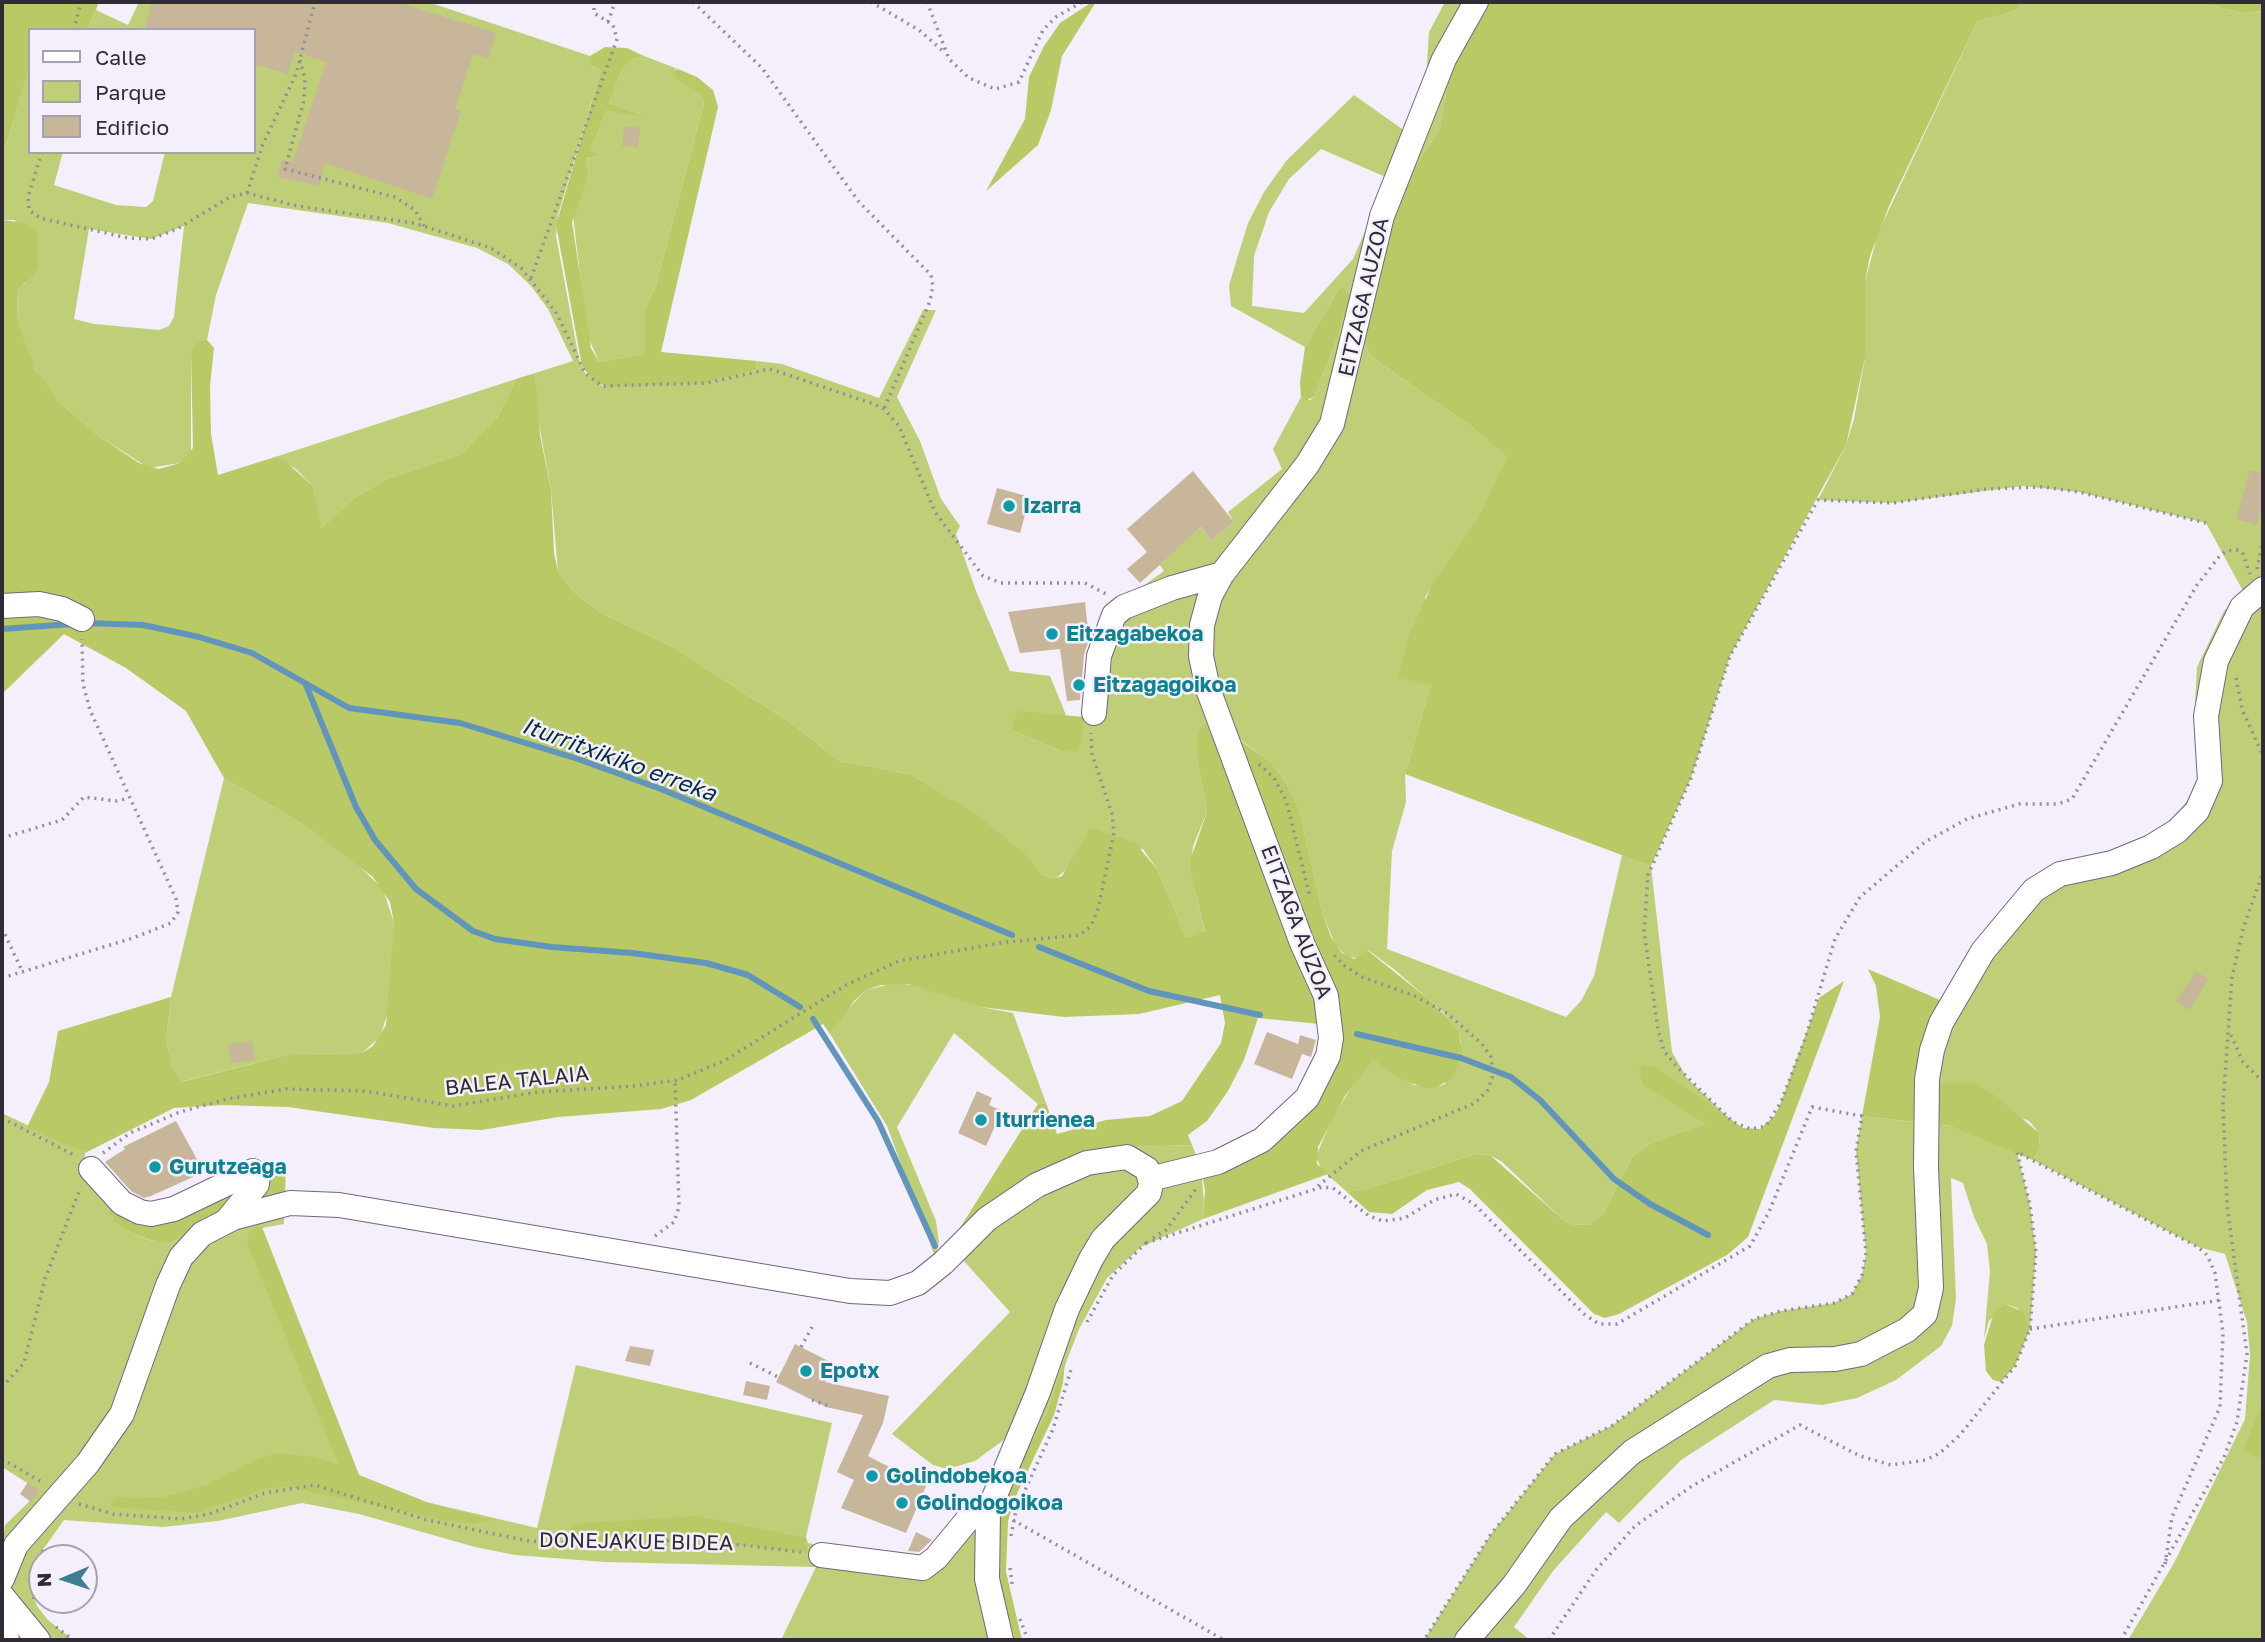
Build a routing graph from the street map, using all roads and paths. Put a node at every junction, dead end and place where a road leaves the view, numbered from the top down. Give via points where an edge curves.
1 (81, 2) edge
2 (315, 2) edge
3 (594, 2) edge
4 (615, 2) edge
5 (693, 2) edge
6 (871, 2) edge
7 (927, 2) edge
8 (1082, 2) edge
9 (1476, 2) edge
10 (608, 22) junction
11 (74, 28) edge
12 (947, 55) junction
13 (300, 60) junction
14 (41, 154) edge
15 (247, 193) junction
16 (424, 226) junction
17 (531, 278) junction
18 (884, 409) junction
19 (2206, 523) dead end
20 (1222, 574) junction
21 (2258, 587) edge
22 (2, 606) edge
23 (1124, 607) junction
24 (82, 618) joint
25 (2236, 669) dead end
26 (1094, 713) joint
27 (1234, 757) junction
28 (2263, 757) edge
29 (129, 798) junction
30 (2, 838) edge
31 (2263, 872) edge
32 (1313, 908) dead end
33 (2, 928) edge
34 (1330, 951) dead end
35 (23, 973) junction
36 (2, 978) edge
37 (2230, 1033) junction
38 (675, 1080) junction
39 (2263, 1082) edge
40 (2, 1118) edge
41 (1210, 1165) junction
42 (91, 1169) junction
43 (1150, 1178) junction
44 (1317, 1188) junction
45 (226, 1221) junction
46 (1146, 1243) junction
47 (638, 1256) junction
48 (2221, 1300) junction
49 (1085, 1326) dead end
50 (812, 1327) dead end
51 (2030, 1329) junction
52 (801, 1347) dead end
53 (1074, 1359) dead end
54 (750, 1363) dead end
55 (778, 1377) dead end
56 (2, 1387) edge
57 (812, 1400) dead end
58 (829, 1406) dead end
59 (2, 1459) edge
60 (61, 1494) junction
61 (990, 1504) junction
62 (1013, 1520) junction
63 (1010, 1545) dead end
64 (821, 1555) joint
65 (1010, 1556) dead end
66 (2165, 1565) junction
67 (2, 1579) edge
68 (1014, 1595) dead end
69 (2, 1596) edge
70 (1017, 1607) dead end
71 (2, 1627) edge
72 (43, 1630) edge
73 (7, 1640) edge
74 (73, 1640) edge
75 (1000, 1640) edge
76 (1028, 1640) edge
77 (1224, 1640) edge
78 (1424, 1640) edge
79 (1466, 1640) edge
80 (1549, 1640) edge
81 (2121, 1640) edge

1 - 11 path
2 - 13 path
3 - 10 path via 594,13
4 - 10 path
5 - 18 path via 762,68 859,202 932,278 930,302
6 - 12 path via 919,30
7 - 12 path
8 - 12 path via 1043,30 1024,76 1011,86 984,87 958,70
9 - 20 street, EITZAGA AUZOA via 1444,59 1385,208 1332,424 1301,473
10 - 17 path via 618,33 616,45
13 - 15 path
13 - 16 path via 305,79 303,100 285,169 395,197 415,210
14 - 15 path via 30,187 29,210 40,218 128,238 164,236 230,197
15 - 16 path via 289,205
16 - 17 path via 491,248 513,260
17 - 18 path via 557,314 585,373 602,386 707,383 770,369
18 - 23 path via 900,426 940,521 983,576 1001,583 1085,583
19 - 21 path via 2043,487 1987,489 1892,503 1818,500 1730,656 1691,778 1648,875 1644,932 1656,1015 1664,1051 1677,1067 1733,1122 1751,1129 1766,1125 1781,1102 1835,939 1860,897 1925,842 1967,818 2019,804 2058,804 2072,799 2197,585 2219,557 2232,550 2243,554
20 - 23 street
20 - 27 street, EITZAGA AUZOA via 1205,611 1201,656 1211,699
21 - 79 street via 2234,620 2212,674 2206,716 2210,781 2197,811 2177,831 2144,850 2066,873 2039,886 1992,938 1941,1023 1927,1079 1931,1289 1925,1314 1907,1330 1861,1354 1768,1366 1638,1448 1562,1518 1514,1585
22 - 24 street via 39,604
23 - 26 street via 1114,615 1101,647
24 - 29 path via 86,698
25 - 28 path via 2242,709
26 - 38 path, BALEA TALAIA via 1092,754 1114,824 1103,890 1087,931 899,961 854,981 724,1061
27 - 32 path via 1263,766 1286,800
27 - 41 street, EITZAGA AUZOA via 1326,996 1331,1038 1320,1077 1293,1114 1253,1146
29 - 30 path via 85,797 62,820
29 - 35 path via 176,899 176,918 133,938
31 - 37 path via 2235,961
33 - 35 path
34 - 44 path via 1362,977 1428,1002 1456,1020 1487,1051 1494,1065 1488,1090 1475,1102 1362,1151
35 - 36 path
37 - 39 path via 2243,1062
37 - 66 path via 2223,1149 2247,1354 2237,1422 2224,1457
38 - 42 path, BALEA TALAIA via 538,1092 453,1106 330,1088 257,1093 197,1107 130,1133 110,1146
38 - 47 path via 677,1215
40 - 42 path via 75,1155
41 - 43 street, EITZAGA AUZOA
41 - 46 path via 1166,1230
42 - 45 street via 122,1203 151,1214 174,1209 253,1171 258,1176 255,1189
42 - 56 path, BALEA TALAIA via 73,1202 50,1265 24,1363
43 - 47 street via 1144,1166 1128,1157 1073,1168 995,1213 918,1283 890,1293 850,1291
43 - 61 street via 1147,1196 1103,1239 1085,1271
44 - 46 path
44 - 78 path via 1333,1188 1369,1216 1383,1221 1405,1218 1443,1195 1460,1195 1584,1314 1608,1325 1636,1315 1750,1246 1769,1212 1812,1107 1862,1116 1856,1151 1866,1253 1852,1294 1834,1303 1754,1319 1613,1424 1555,1454 1491,1534
45 - 47 street via 282,1205 317,1203
45 - 60 street via 197,1238 181,1257 167,1285 126,1407
46 - 49 path via 1113,1275
48 - 51 path
48 - 51 path via 2212,1265 2198,1247 2017,1152 2036,1252
48 - 66 path via 2220,1407 2172,1517
50 - 52 path
51 - 80 path via 2005,1381 1940,1453 1916,1463 1878,1463 1800,1425 1692,1486 1635,1526 1596,1570
53 - 62 path via 1054,1429
54 - 55 path
57 - 58 path
59 - 60 path, DONEJAKUE BIDEA
60 - 64 path, DONEJAKUE BIDEA via 113,1514 181,1519 209,1514 265,1493 315,1485 427,1520 529,1541 715,1541
60 - 67 street via 13,1550
61 - 64 street via 969,1518 923,1568
61 - 75 street via 986,1567
62 - 63 path
62 - 77 path
65 - 68 path
66 - 81 path
69 - 72 street
70 - 76 path
71 - 73 street
72 - 74 path

